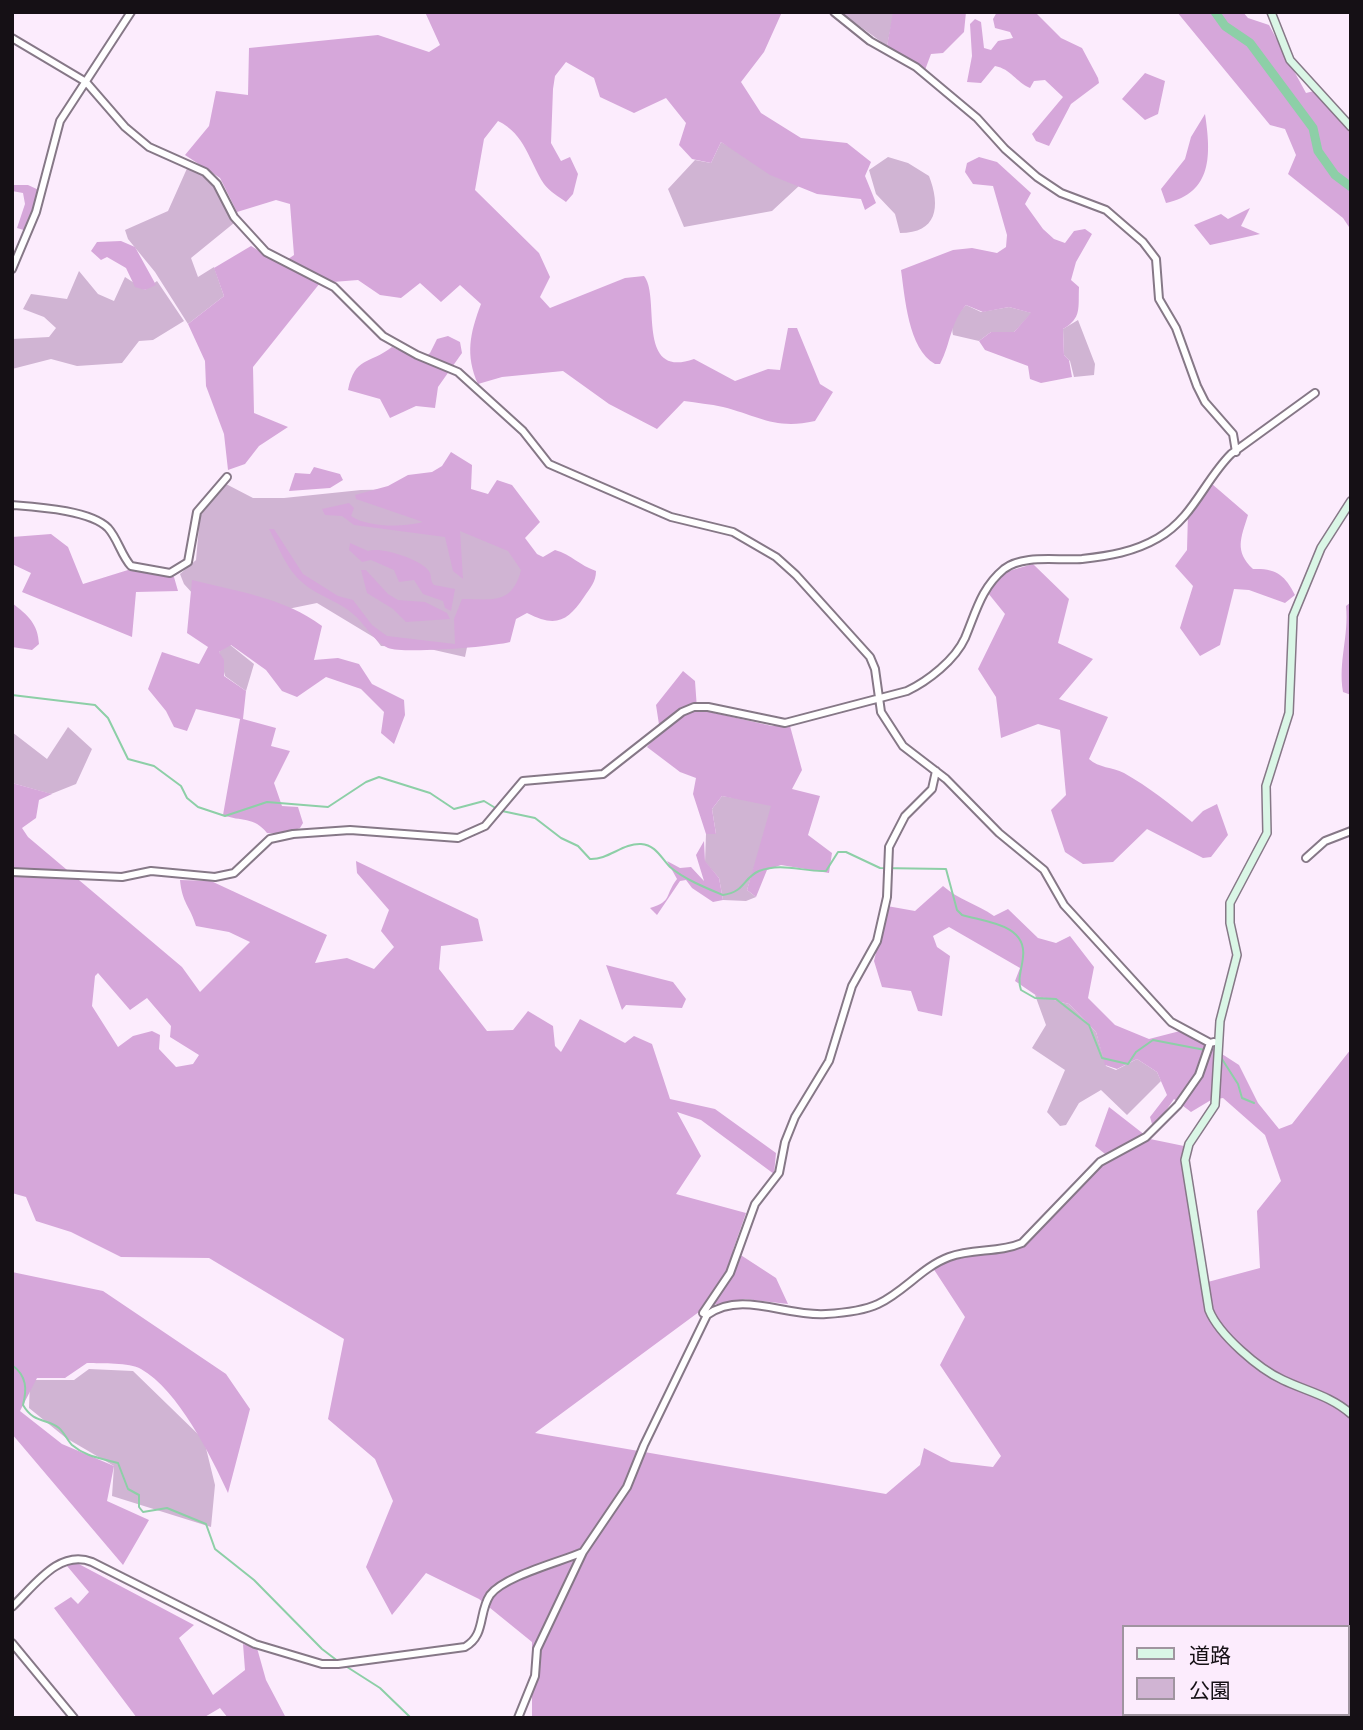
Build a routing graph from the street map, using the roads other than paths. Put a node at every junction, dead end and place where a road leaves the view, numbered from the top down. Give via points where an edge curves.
1 (131, 12) edge
2 (834, 12) edge
3 (1271, 12) edge
4 (12, 38) edge
5 (86, 82) junction
6 (1351, 127) edge
7 (12, 269) edge
8 (1315, 393) dead end
9 (1236, 452) junction
10 (227, 477) dead end
11 (1351, 502) edge
12 (12, 505) edge
13 (878, 697) junction
14 (936, 771) junction
15 (1351, 831) edge
16 (1306, 858) dead end
17 (12, 872) edge
18 (1212, 1046) junction
19 (707, 1315) junction
20 (1351, 1414) edge
21 (583, 1552) junction
22 (12, 1607) edge
23 (12, 1643) edge
24 (74, 1718) edge
25 (518, 1718) edge

1 - 5 street
2 - 9 street via 870,41 916,67 1037,177 1061,194 1106,210 1143,242 1156,260 1159,299 1176,328 1197,386 1233,434
3 - 6 main road via 1290,60
4 - 5 street
5 - 7 street via 57,129 36,212
5 - 13 street via 149,147 183,160 218,184 229,210 257,245 334,287 383,336 458,372 523,431 549,464 671,517 733,532 776,557 870,657
8 - 9 street
9 - 13 street via 1220,465 1185,517 1157,538 1105,556 1010,565 986,587 964,640 950,658 916,687
10 - 12 street via 197,512 188,562 170,573 131,566 112,533 95,520
11 - 18 main road via 1321,548 1293,616 1288,720 1266,786 1264,842 1230,902 1237,955
13 - 14 street via 881,712 903,746
13 - 17 street via 785,723 694,707 603,774 523,781 499,812 476,832 458,838 328,829 279,836 223,877 151,871 122,877
14 - 18 street via 1044,870 1064,905 1171,1022
14 - 19 street via 932,789 900,825 889,847 887,897 877,941 852,986 829,1061 794,1117 779,1173 755,1204 730,1273 703,1312
15 - 16 street via 1325,841
18 - 19 street via 1199,1075 1163,1121 1146,1137 1100,1162 1022,1242 1005,1249 947,1257 882,1303 865,1308 806,1315 733,1304
18 - 20 main road via 1215,1105 1189,1144 1185,1160 1209,1311 1222,1333 1275,1377 1324,1396
19 - 21 street via 627,1487
21 - 22 street via 502,1584 485,1604 477,1636 465,1647 338,1664 322,1664 254,1644 76,1557 62,1560
21 - 25 street via 537,1649 535,1676
23 - 24 street

